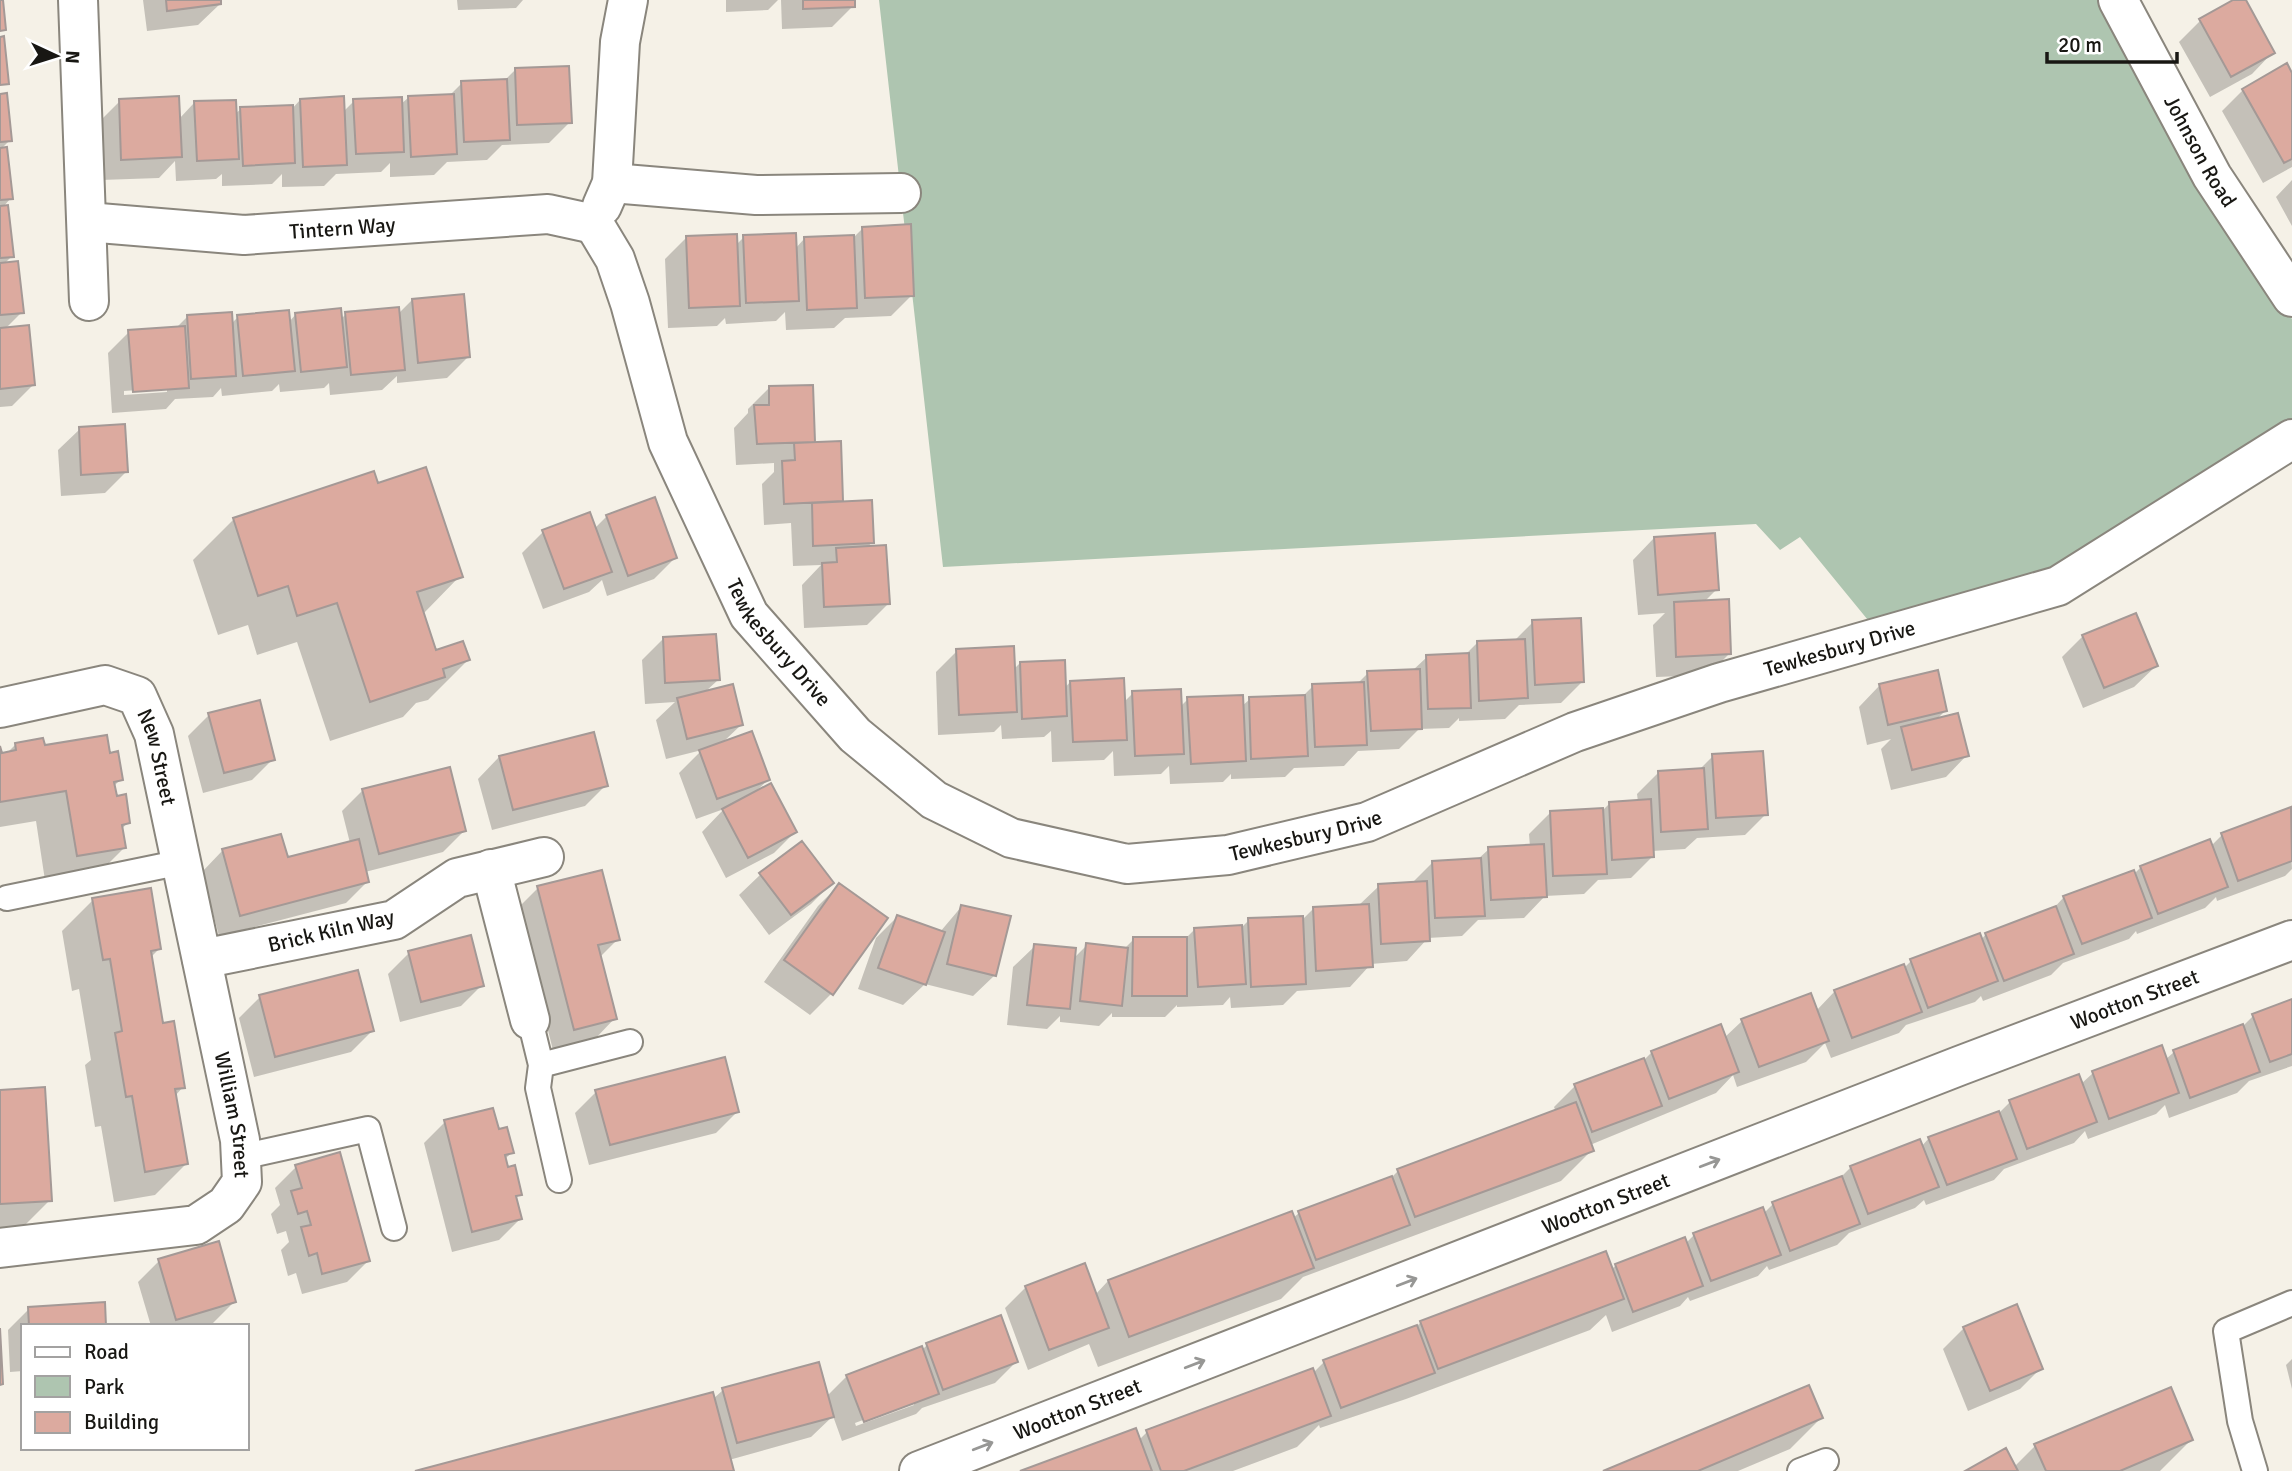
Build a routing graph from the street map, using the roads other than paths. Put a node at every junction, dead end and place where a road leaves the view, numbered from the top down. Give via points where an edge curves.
1 (78, 0) edge
2 (628, 0) edge
3 (2118, 0) edge
4 (612, 183) junction
5 (901, 193) dead end
6 (87, 222) junction
7 (594, 224) junction
8 (2292, 297) edge
9 (89, 301) dead end
10 (2292, 439) edge
11 (0, 708) edge
12 (544, 857) dead end
13 (182, 862) junction
14 (491, 870) junction
15 (7, 898) dead end
16 (2292, 940) edge
17 (202, 958) junction
18 (530, 1020) joint
19 (630, 1042) dead end
20 (541, 1065) junction
21 (241, 1157) junction
22 (559, 1180) dead end
23 (394, 1228) dead end
24 (0, 1248) edge
25 (2292, 1303) edge
26 (1826, 1461) dead end
27 (919, 1471) edge
28 (1800, 1471) edge
29 (2255, 1471) edge

1 - 6 street
2 - 4 street via 620,42
3 - 8 street, Johnson Road via 2212,176
4 - 5 street via 756,195
4 - 7 street
6 - 7 street, Tintern Way via 244,236 548,214
6 - 9 street
7 - 10 street, Tewkesbury Drive via 615,259 630,303 668,442 749,615 855,735 934,800 1011,838 1127,864 1228,855 1367,822 1575,732 1679,696 2058,586
11 - 13 street, New Street via 105,685 137,696 154,734
12 - 14 street, Brick Kiln Way
13 - 15 lane
13 - 17 street, New Street
14 - 17 street, Brick Kiln Way via 457,878 394,920
14 - 18 street
27 -> 16 street, Wootton Street
17 - 21 street, William Street
18 - 20 lane
19 - 20 lane
20 - 22 lane via 538,1088
21 - 23 lane via 368,1129
21 - 24 street, William Street via 242,1182 226,1205 196,1225
25 - 29 lane via 2226,1331 2240,1421
26 - 28 lane

